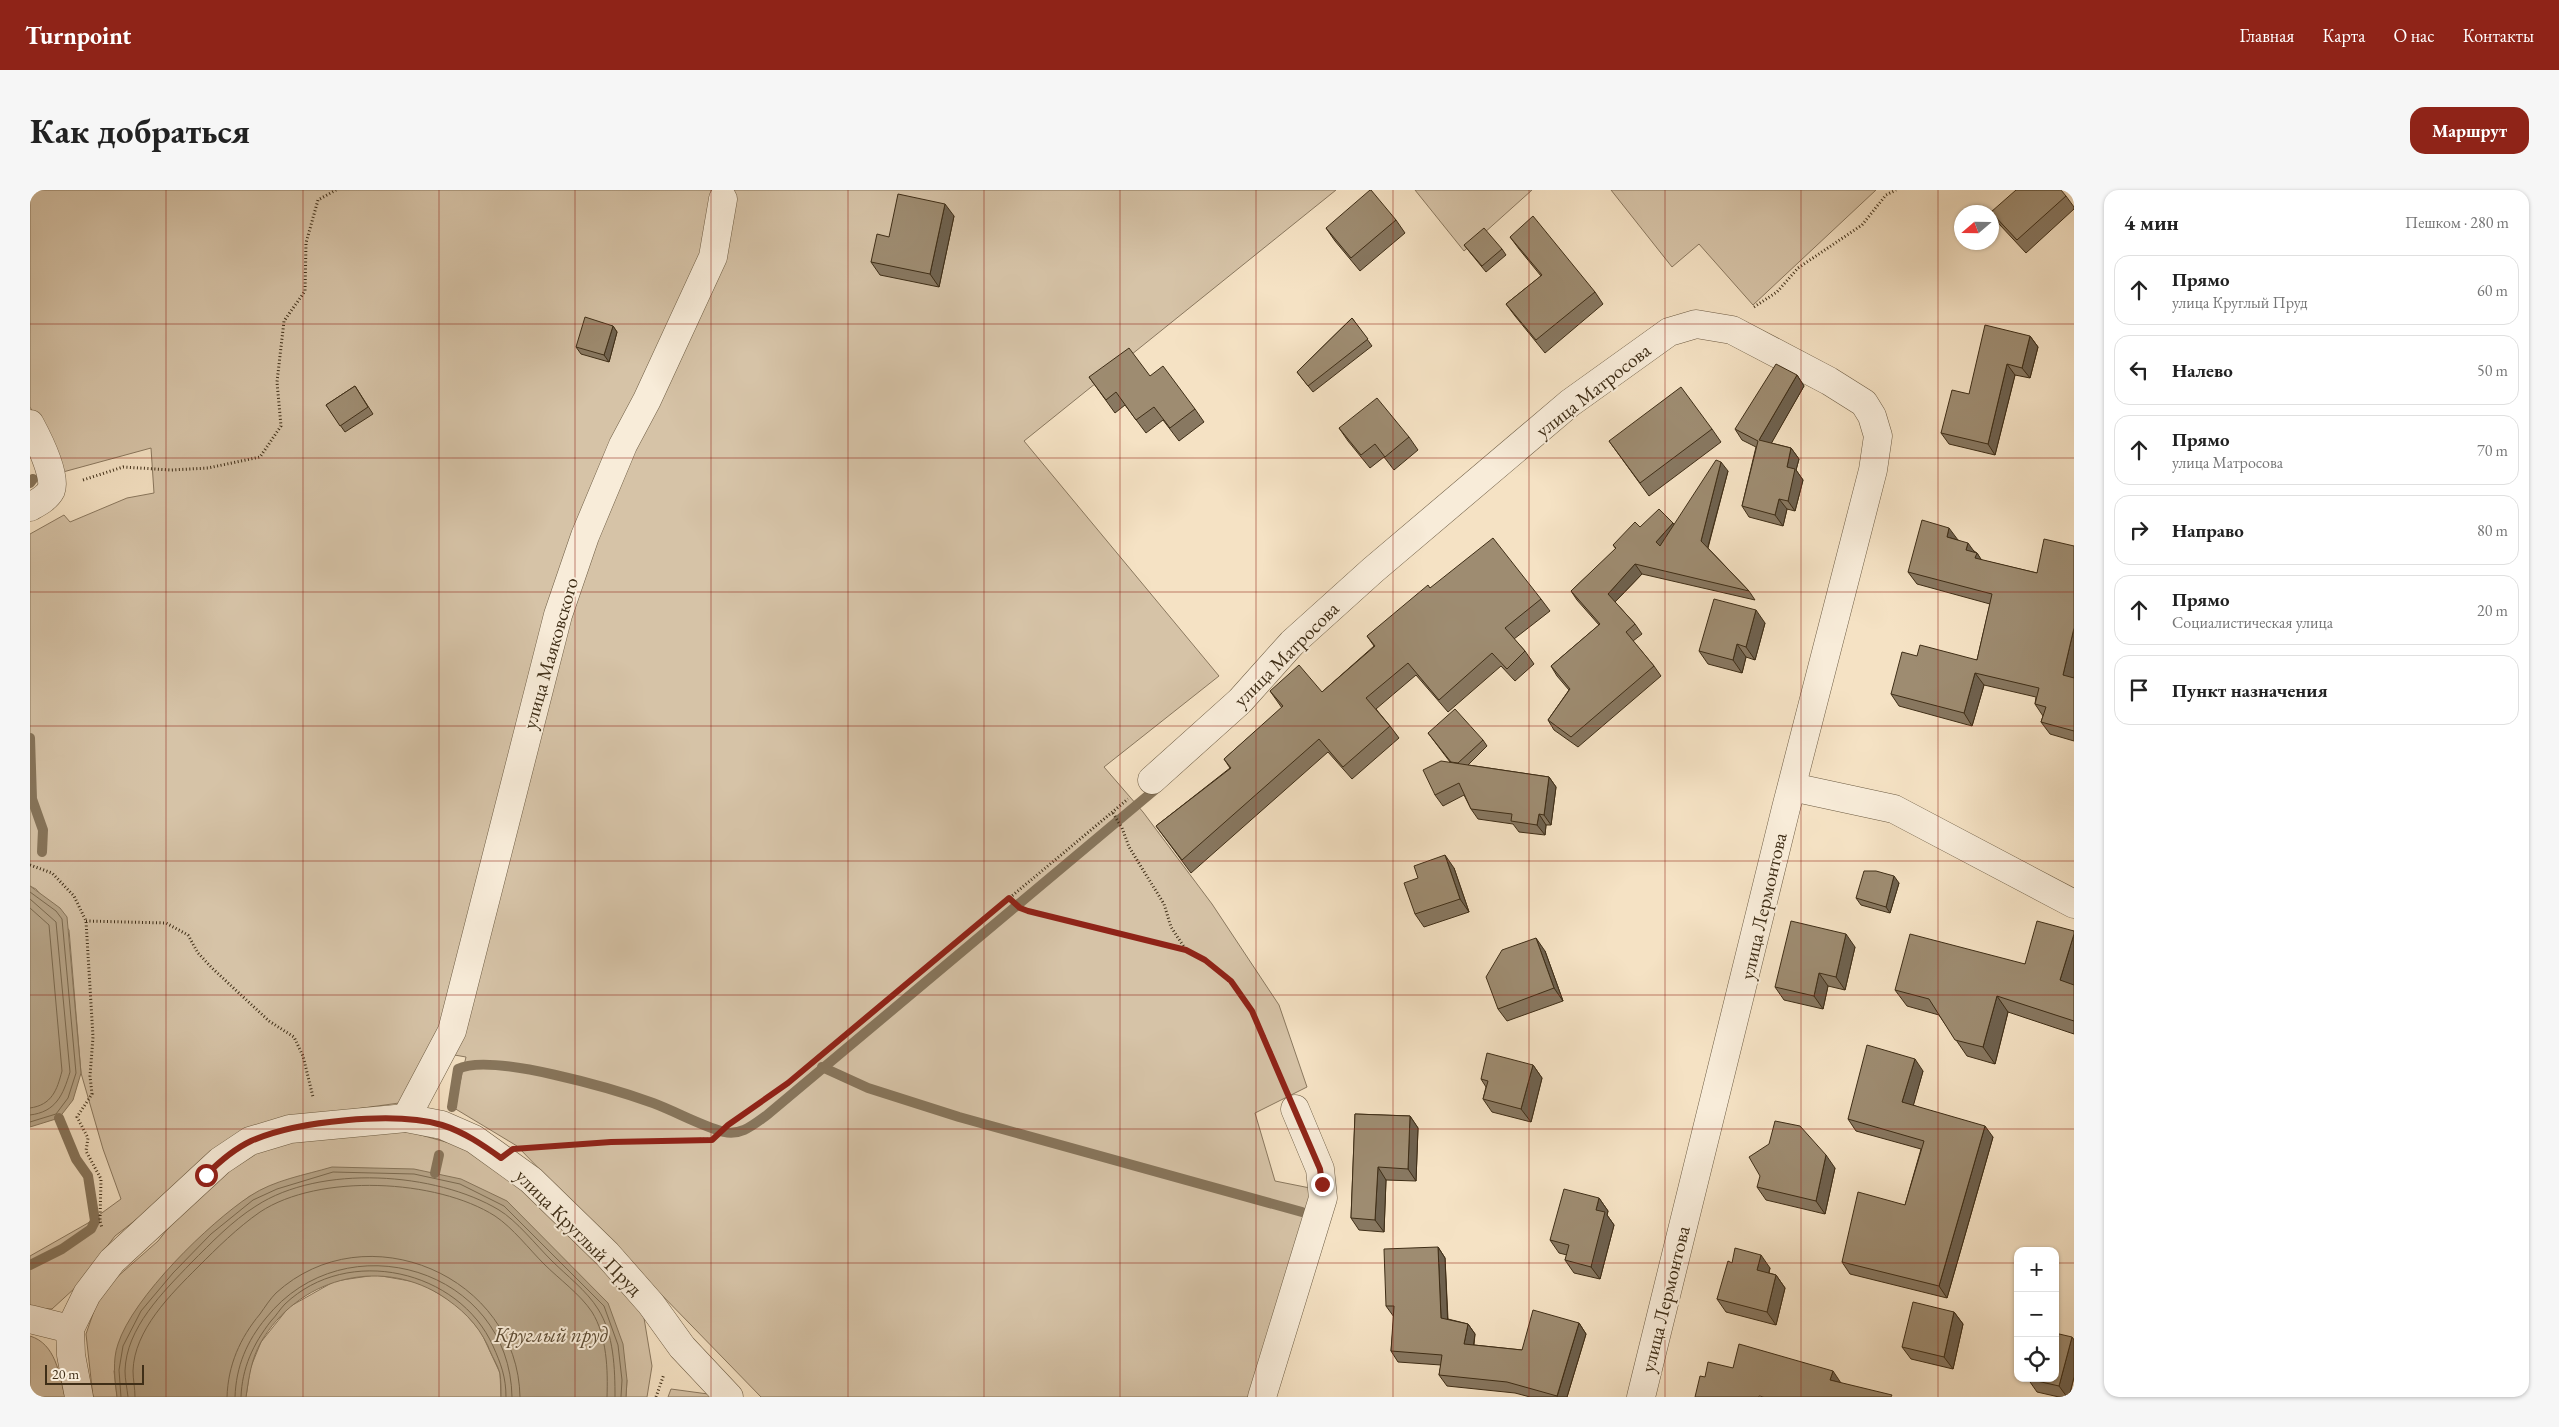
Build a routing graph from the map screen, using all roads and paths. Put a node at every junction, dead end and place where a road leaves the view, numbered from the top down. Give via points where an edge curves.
1 (336, 190) edge
2 (1896, 190) edge
3 (723, 199) dead end
4 (1751, 309) dead end
5 (1872, 416) joint
6 (30, 424) edge
7 (51, 490) junction
8 (30, 507) edge
9 (1152, 780) joint
10 (1792, 787) junction
11 (1112, 813) junction
12 (30, 865) edge
13 (1010, 899) junction
14 (2074, 904) edge
15 (86, 921) junction
16 (1186, 950) junction
17 (1295, 1109) joint
18 (406, 1118) junction
19 (316, 1125) junction
20 (501, 1158) junction
21 (112, 1261) junction
22 (30, 1319) edge
23 (70, 1329) junction
24 (79, 1397) edge
25 (728, 1397) edge
26 (1262, 1397) edge
27 (1641, 1397) edge

1 - 7 path via 318,200 306,244 305,291 284,321 277,382 281,426 260,457 208,468 124,467
2 - 4 path via 1886,195 1862,226 1798,268 1777,292
3 - 18 street, улица Маяковского via 713,257 623,445 585,536 558,615 452,1031
5 - 9 street, улица Матросова via 1864,403 1829,381 1732,330 1696,324 1669,332 1570,403 1373,570 1292,643 1240,701
5 - 10 street, улица Лермонтова via 1878,436 1873,470
6 - 7 street via 52,481
7 - 8 street
9 - 11 path
10 - 14 street via 1894,809
10 - 27 street, улица Лермонтова
11 - 13 path
11 - 16 path via 1164,904 1171,928
12 - 15 path via 52,873 74,896
13 - 16 path via 1020,908
13 - 20 path via 788,1083 712,1140 611,1142 513,1149
15 - 19 path via 166,923 188,935 212,968 268,1021 294,1037 312,1091
15 - 21 path via 93,1037 92,1094 77,1117 88,1138 86,1151 101,1179 100,1221
16 - 17 path via 1205,960 1231,981 1252,1011
17 - 26 street via 1320,1169 1323,1198
18 - 19 street, улица Круглый Пруд
18 - 20 street, улица Круглый Пруд via 442,1125 474,1139
19 - 21 street, улица Круглый Пруд via 290,1129 250,1142 220,1162
20 - 25 street, улица Круглый Пруд via 531,1180 606,1254 651,1304 682,1347
21 - 23 street, улица Круглый Пруд via 87,1294
22 - 23 street
23 - 24 street, улица Круглый Пруд

